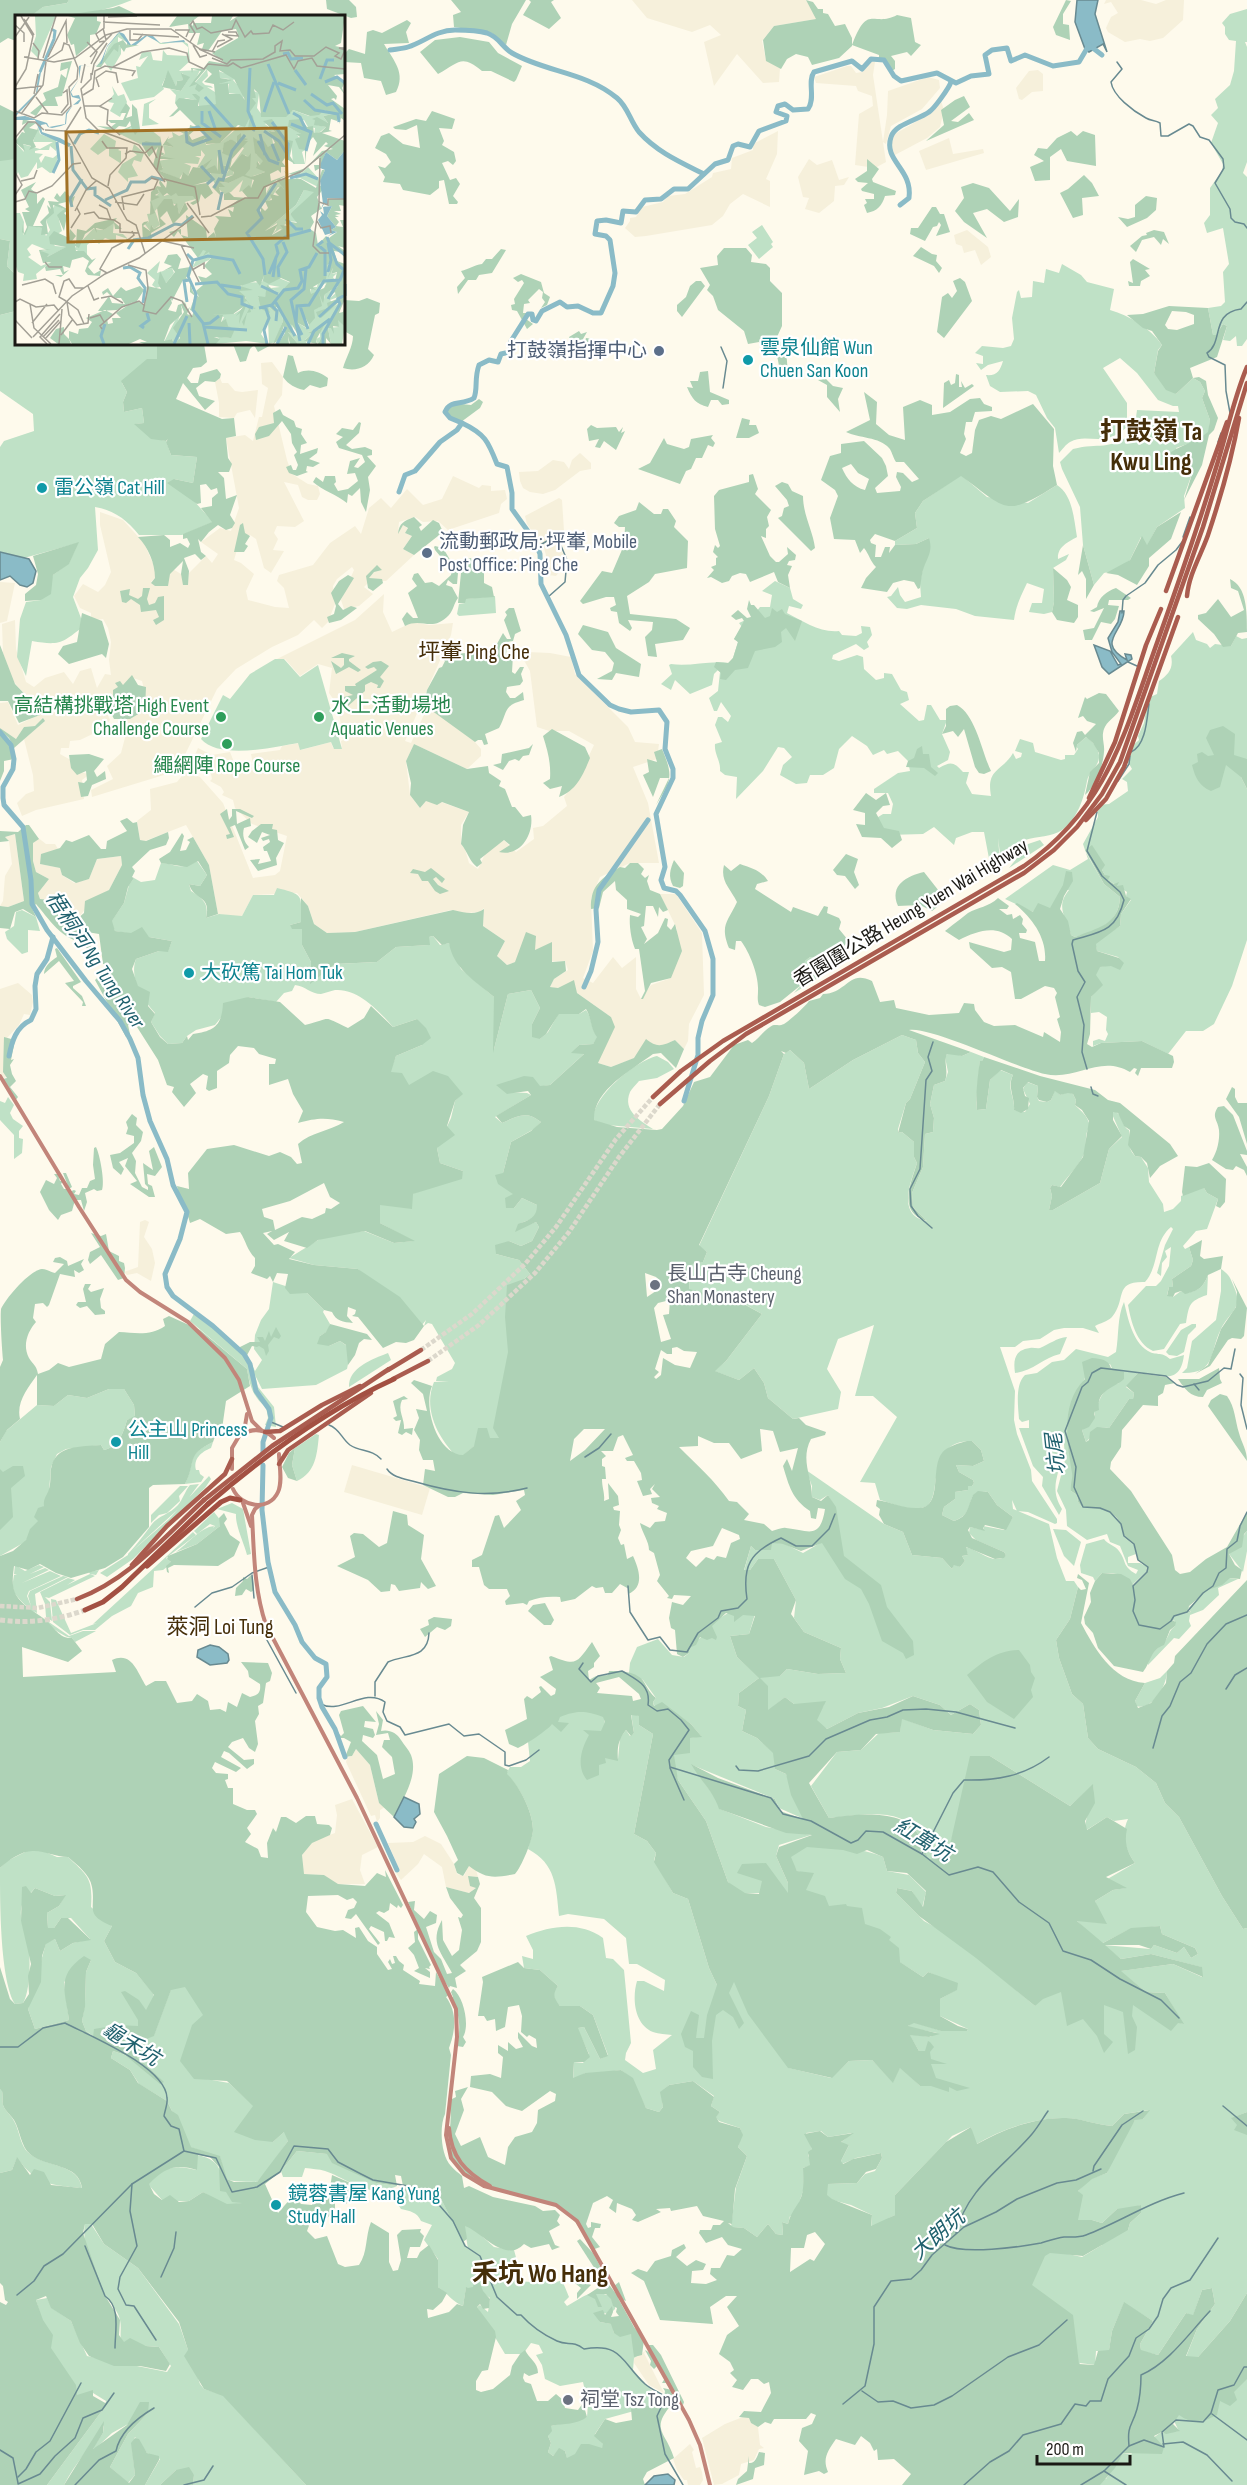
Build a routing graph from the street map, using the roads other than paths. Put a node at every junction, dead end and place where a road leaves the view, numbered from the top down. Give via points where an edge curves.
1 (1247, 367) edge
2 (1247, 383) edge
3 (1244, 391) junction
4 (1237, 398) junction
5 (1166, 591) dead end
6 (1187, 596) dead end
7 (1161, 609) dead end
8 (1178, 617) dead end
9 (1086, 812) junction
10 (993, 887) junction
11 (792, 1004) junction
12 (0, 1076) edge
13 (653, 1097) tunnel mouth
14 (660, 1104) tunnel mouth
15 (421, 1350) tunnel mouth
16 (428, 1361) tunnel mouth
17 (389, 1369) junction
18 (394, 1379) junction
19 (248, 1410) junction
20 (261, 1431) junction
21 (239, 1436) junction
22 (279, 1454) dead end
23 (232, 1459) junction
24 (279, 1464) junction
25 (232, 1468) dead end
26 (233, 1489) dead end
27 (241, 1500) junction
28 (206, 1502) junction
29 (256, 1506) junction
30 (253, 1536) junction
31 (136, 1574) junction
32 (122, 1576) junction
33 (77, 1599) tunnel mouth
34 (85, 1610) tunnel mouth
35 (710, 2485) edge

1 - 4 highway
2 - 3 highway
3 - 6 highway via 1226,479
3 - 9 highway via 1213,495 1125,748 1113,776
4 - 5 highway
4 - 9 highway via 1201,516 1120,746
7 - 9 highway
8 - 9 highway via 1124,767 1106,799
9 - 10 highway, 香園圍公路 Heung Yuen Wai Highway via 1036,857
9 - 10 highway, 香園圍公路 Heung Yuen Wai Highway via 1068,837 1035,865
10 - 11 highway, 香園圍公路 Heung Yuen Wai Highway
11 - 13 highway, 香園圍公路 Heung Yuen Wai Highway via 693,1062
11 - 14 highway, 香園圍公路 Heung Yuen Wai Highway via 737,1040
12 - 19 main road via 126,1280 188,1322 222,1354 239,1380
15 - 17 highway
16 - 18 highway
17 - 20 highway, bridge via 272,1435
17 - 28 highway, bridge via 272,1446
18 - 24 highway, bridge via 285,1452
18 - 28 highway, bridge via 304,1430
19 - 20 main road
19 - 21 main road
20 - 21 main road
21 - 23 main road via 233,1445
22 - 24 main road
23 - 25 main road
23 - 32 highway via 225,1474 163,1530
24 - 29 main road via 279,1487 274,1497
26 - 27 main road
27 - 29 main road
27 - 30 main road
27 - 31 highway via 230,1498 219,1503
28 - 31 highway
28 - 32 highway
29 - 30 main road via 252,1515
30 - 35 main road via 259,1602 269,1631 353,1790 454,2003 458,2025 446,2141 455,2164 476,2182 556,2205 571,2214 584,2230 692,2426
31 - 34 highway via 108,1598
32 - 33 highway

